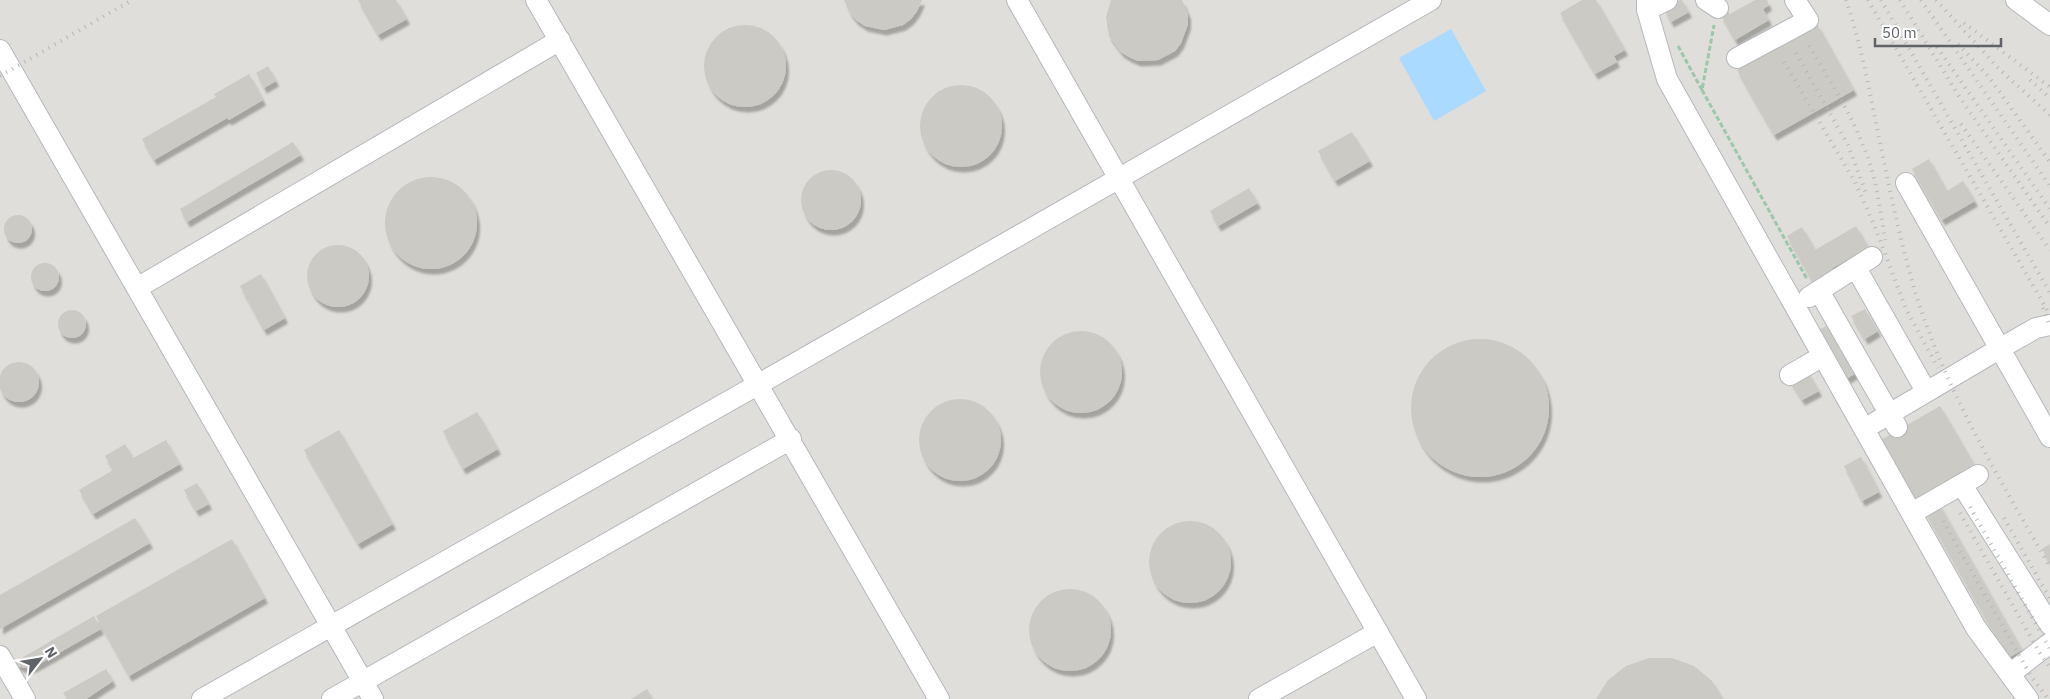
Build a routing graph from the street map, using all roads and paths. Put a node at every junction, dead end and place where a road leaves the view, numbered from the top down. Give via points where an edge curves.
1 (536, 0) edge
2 (1017, 0) edge
3 (1431, 0) edge
4 (1667, 0) edge
5 (1795, 0) edge
6 (2016, 0) edge
7 (1712, 4) edge
8 (1647, 5) edge
9 (2050, 25) edge
10 (1654, 38) junction
11 (560, 40) junction
12 (0, 50) edge
13 (1737, 58) dead end
14 (1702, 90) junction
15 (1120, 177) junction
16 (1906, 183) dead end
17 (136, 288) junction
18 (1817, 293) junction
19 (1795, 306) junction
20 (2050, 325) edge
21 (1999, 349) junction
22 (1823, 356) junction
23 (1790, 375) dead end
24 (1867, 375) junction
25 (759, 384) junction
26 (1842, 389) junction
27 (1926, 391) junction
28 (1893, 421) junction
29 (1864, 429) junction
30 (2050, 438) edge
31 (791, 439) junction
32 (1912, 514) junction
33 (331, 625) junction
34 (2050, 625) edge
35 (1378, 632) junction
36 (2050, 643) edge
37 (0, 656) edge
38 (2010, 674) junction
39 (363, 682) junction
40 (25, 699) edge
41 (202, 699) edge
42 (332, 699) edge
43 (373, 699) edge
44 (939, 699) edge
45 (1259, 699) edge
46 (1416, 699) edge
47 (2028, 699) edge

1 - 11 lane
2 - 15 lane
3 - 15 lane
4 - 8 lane
5 - 13 lane via 1808,20
6 - 9 lane
7 - 14 path
8 - 10 lane
10 - 14 path via 1669,29
10 - 19 lane via 1667,79
11 - 17 lane
11 - 25 lane
12 - 17 lane
14 - 18 path
15 - 25 lane
15 - 35 lane
16 - 21 lane
17 - 33 lane
18 - 19 lane
18 - 24 lane
18 - 27 lane via 1864,263
19 - 22 lane
20 - 21 lane via 2036,328
21 - 27 lane
21 - 30 lane
22 - 23 lane
22 - 26 lane
24 - 26 lane
24 - 28 lane
25 - 31 lane
25 - 33 lane
26 - 29 lane
27 - 28 lane
28 - 29 lane
29 - 32 lane
31 - 39 lane
31 - 44 lane
32 - 34 lane via 1970,480
32 - 38 lane via 1976,628
33 - 39 lane
33 - 41 lane
35 - 45 lane
35 - 46 lane
36 - 38 lane
37 - 40 lane
38 - 47 lane
39 - 42 lane
39 - 43 lane

